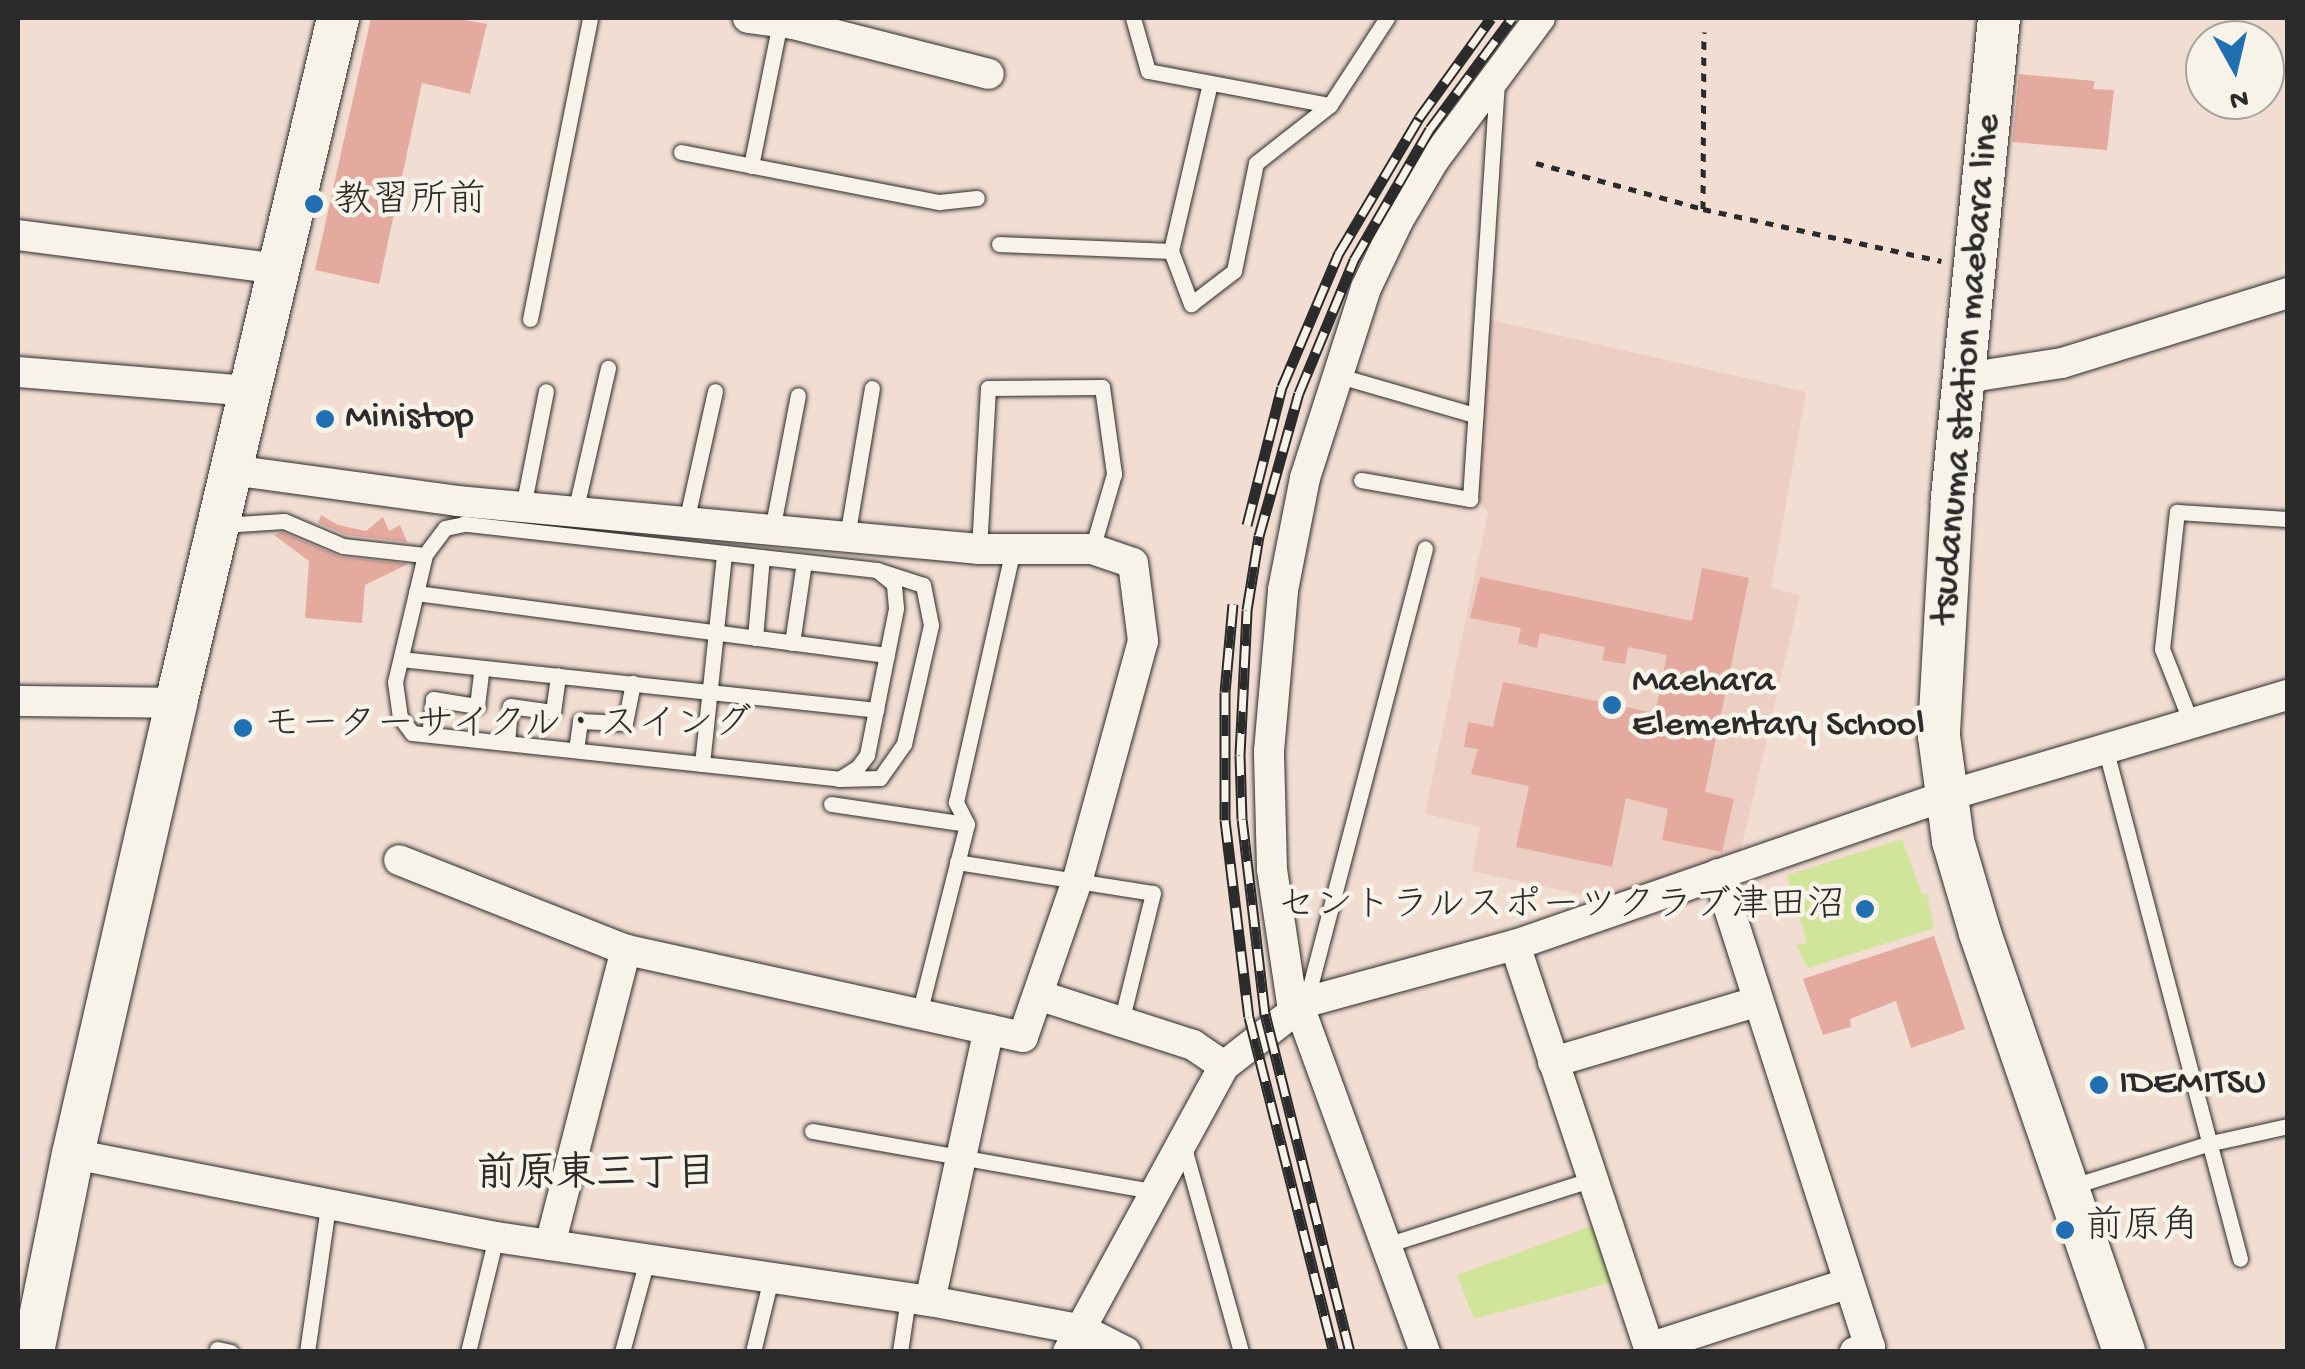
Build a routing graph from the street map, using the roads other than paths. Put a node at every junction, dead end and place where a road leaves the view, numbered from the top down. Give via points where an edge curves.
1 (338, 18) edge
2 (590, 18) edge
3 (748, 18) edge
4 (1133, 18) edge
5 (1387, 18) edge
6 (1540, 18) edge
7 (1999, 18) edge
8 (780, 22) junction
9 (989, 74) dead end
10 (1497, 74) junction
11 (1210, 82) junction
12 (1330, 105) junction
13 (681, 152) dead end
14 (752, 166) junction
15 (977, 198) dead end
16 (18, 235) edge
17 (999, 244) dead end
18 (1170, 251) junction
19 (279, 268) junction
20 (2288, 292) edge
21 (530, 319) dead end
22 (608, 368) dead end
23 (18, 372) edge
24 (1336, 375) junction
25 (1965, 378) junction
26 (872, 388) dead end
27 (546, 391) dead end
28 (715, 391) dead end
29 (251, 392) junction
30 (798, 396) dead end
31 (1475, 415) junction
32 (231, 470) junction
33 (1362, 480) dead end
34 (523, 507) junction
35 (574, 512) junction
36 (2288, 519) edge
37 (686, 522) junction
38 (218, 525) junction
39 (847, 537) junction
40 (767, 544) junction
41 (1425, 548) dead end
42 (979, 549) junction
43 (1013, 549) junction
44 (1092, 549) junction
45 (724, 553) junction
46 (426, 556) junction
47 (804, 562) junction
48 (877, 570) junction
49 (416, 593) junction
50 (716, 632) junction
51 (755, 638) junction
52 (792, 642) junction
53 (887, 655) junction
54 (401, 659) junction
55 (482, 668) junction
56 (558, 676) junction
57 (633, 684) junction
58 (710, 692) junction
59 (2288, 695) edge
60 (18, 701) edge
61 (176, 703) junction
62 (876, 710) junction
63 (2192, 725) junction
64 (429, 734) junction
65 (506, 743) junction
66 (576, 750) junction
67 (2106, 751) junction
68 (702, 764) junction
69 (839, 779) junction
70 (1946, 796) junction
71 (830, 804) dead end
72 (967, 824) junction
73 (400, 860) dead end
74 (957, 862) junction
75 (1718, 874) junction
76 (1078, 878) junction
77 (1515, 945) junction
78 (626, 950) junction
79 (1038, 995) junction
80 (1756, 1002) junction
81 (1299, 1006) junction
82 (919, 1014) junction
83 (1121, 1022) junction
84 (989, 1029) junction
85 (1554, 1062) junction
86 (1224, 1066) junction
87 (2288, 1126) edge
88 (812, 1132) dead end
89 (1182, 1140) junction
90 (2207, 1144) junction
91 (73, 1154) junction
92 (961, 1158) junction
93 (1593, 1179) junction
94 (2067, 1188) junction
95 (1154, 1192) junction
96 (328, 1206) junction
97 (496, 1238) junction
98 (550, 1245) junction
99 (1386, 1245) junction
100 (2240, 1259) dead end
101 (647, 1260) junction
102 (771, 1278) junction
103 (1849, 1283) junction
104 (919, 1299) junction
105 (30, 1327) edge
106 (1076, 1341) edge
107 (1650, 1350) edge
108 (307, 1352) edge
109 (468, 1352) edge
110 (622, 1352) edge
111 (753, 1352) edge
112 (900, 1352) edge
113 (1126, 1352) edge
114 (1241, 1352) edge
115 (1425, 1352) edge
116 (1855, 1352) edge
117 (2124, 1352) edge

1 - 19 main road
2 - 21 lane
3 - 8 street
4 - 11 lane via 1148,72
5 - 12 lane
6 - 10 street
7 - 25 main road, tsudanuma station maebara line
8 - 9 street
8 - 14 lane
10 - 24 street via 1398,221
10 - 31 lane
11 - 12 lane
11 - 18 lane
12 - 18 lane via 1256,163 1234,271 1191,304
13 - 14 lane
14 - 15 lane via 939,202
16 - 19 street
17 - 18 lane
19 - 29 main road
20 - 25 street via 2062,363
22 - 35 lane
23 - 29 street
24 - 31 lane
24 - 81 street via 1305,478 1284,590 1268,751 1272,869
25 - 70 main road, tsudanuma station maebara line via 1939,736
26 - 39 lane
27 - 34 lane
28 - 37 lane
29 - 32 main road
30 - 40 lane
31 - 33 lane via 1470,498
32 - 34 street
32 - 38 main road
34 - 35 street
35 - 37 street
36 - 63 lane via 2177,512 2162,649
37 - 40 street
38 - 46 lane via 284,521 342,546
38 - 61 main road
39 - 40 street
39 - 42 street
40 - 45 lane
40 - 47 lane
40 - 51 lane
41 - 81 lane
42 - 43 street
42 - 44 lane via 988,388 1102,387 1114,474
43 - 44 street
43 - 72 lane via 956,802
44 - 76 street via 1132,563 1143,640
45 - 46 lane via 464,524 445,528
45 - 50 lane
46 - 49 lane
47 - 48 lane
47 - 52 lane
48 - 53 lane via 894,584
48 - 69 lane via 924,585 931,625 904,744 890,768 880,778
49 - 50 lane
49 - 54 lane
50 - 51 lane
50 - 58 lane
51 - 52 lane
52 - 53 lane
53 - 62 lane
54 - 55 lane
54 - 64 lane via 394,698 400,718 412,732
55 - 56 lane
55 - 64 lane via 477,706 433,699
56 - 57 lane
56 - 65 lane via 553,712 510,706
57 - 58 lane
57 - 66 lane via 625,723 580,722
58 - 62 lane
58 - 68 lane
59 - 63 street
60 - 61 street
61 - 91 main road
62 - 69 lane via 867,755
63 - 67 street
64 - 65 lane
65 - 66 lane
66 - 68 lane
67 - 70 street
67 - 90 lane
68 - 69 lane
70 - 75 street
70 - 94 main road, tsudanuma station maebara line via 1980,933
71 - 72 lane
72 - 74 lane
73 - 78 street
74 - 76 lane
74 - 82 lane
75 - 77 street
75 - 80 street
76 - 79 street
76 - 83 lane via 1153,893
77 - 81 street
77 - 85 street
78 - 82 street
78 - 98 street
79 - 83 street
79 - 84 street via 1023,1037
80 - 85 street
80 - 103 street
81 - 86 street
81 - 99 street
82 - 84 street
83 - 86 street via 1192,1045
84 - 92 street
85 - 93 street
86 - 89 street
87 - 90 lane
88 - 92 lane
89 - 95 street
89 - 114 lane
90 - 94 lane
90 - 100 lane
91 - 96 street
91 - 105 main road
92 - 95 lane
92 - 104 street
93 - 99 lane
93 - 107 street
94 - 117 main road, tsudanuma station maebara line
95 - 106 street
96 - 97 street
96 - 108 lane
97 - 98 street
97 - 109 lane
98 - 101 street
99 - 115 street
101 - 102 street
101 - 110 lane
102 - 104 street
102 - 111 lane
103 - 107 street
103 - 116 street via 1870,1346
104 - 106 street
104 - 112 lane
106 - 113 street

